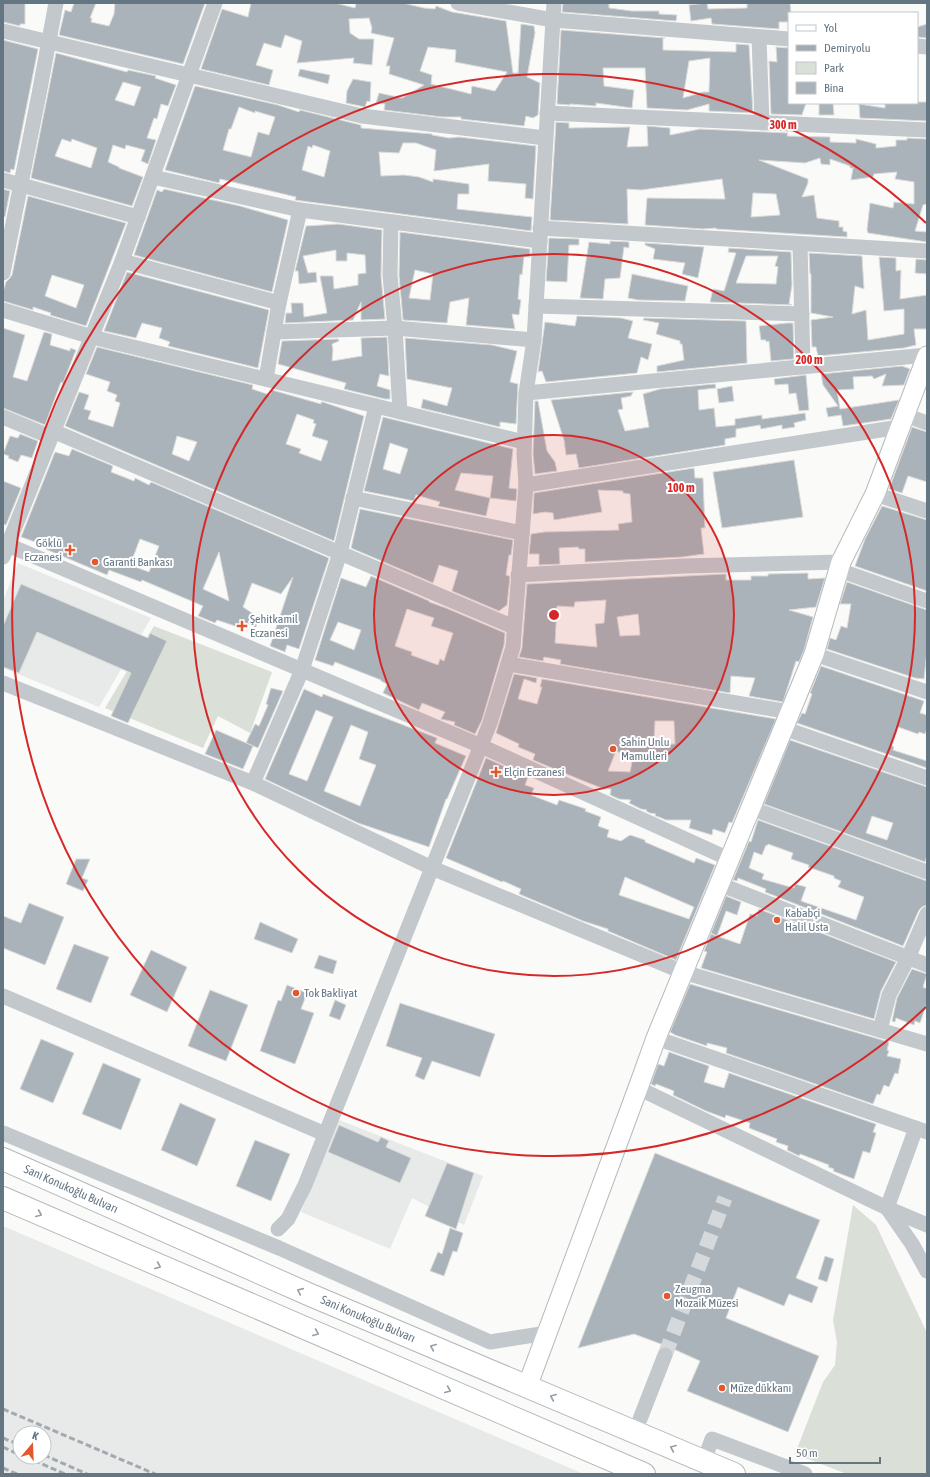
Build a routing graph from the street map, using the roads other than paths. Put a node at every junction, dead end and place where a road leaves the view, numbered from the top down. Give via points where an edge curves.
1 (56, 3) edge
2 (215, 3) edge
3 (458, 3) edge
4 (554, 3) edge
5 (553, 20) junction
6 (3, 31) edge
7 (759, 37) junction
8 (788, 39) edge
9 (49, 42) junction
10 (189, 76) junction
11 (547, 113) junction
12 (762, 123) junction
13 (927, 130) edge
14 (546, 138) junction
15 (153, 177) junction
16 (3, 180) edge
17 (21, 185) junction
18 (300, 210) junction
19 (138, 217) junction
20 (391, 222) junction
21 (540, 235) junction
22 (800, 244) junction
23 (927, 251) edge
24 (122, 261) junction
25 (3, 273) edge
26 (279, 303) junction
27 (536, 306) junction
28 (3, 310) edge
29 (802, 314) junction
30 (395, 328) junction
31 (274, 332) junction
32 (92, 337) junction
33 (534, 340) junction
34 (927, 356) edge
35 (803, 367) junction
36 (266, 379) junction
37 (526, 393) junction
38 (376, 406) junction
39 (400, 412) junction
40 (3, 417) edge
41 (902, 421) junction
42 (927, 423) edge
43 (52, 434) junction
44 (524, 442) junction
45 (526, 485) junction
46 (875, 494) junction
47 (353, 498) junction
48 (927, 512) edge
49 (522, 533) junction
50 (5, 548) edge
51 (340, 553) junction
52 (840, 566) junction
53 (518, 576) junction
54 (927, 601) edge
55 (514, 627) junction
56 (814, 654) junction
57 (508, 664) junction
58 (302, 670) junction
59 (3, 683) edge
60 (927, 692) edge
61 (787, 720) junction
62 (481, 746) junction
63 (927, 778) edge
64 (253, 784) junction
65 (750, 808) junction
66 (729, 859) junction
67 (432, 868) junction
68 (927, 872) edge
69 (719, 884) junction
70 (927, 914) edge
71 (908, 958) junction
72 (927, 965) edge
73 (683, 972) junction
74 (3, 996) edge
75 (880, 1030) junction
76 (656, 1038) junction
77 (927, 1044) edge
78 (638, 1088) junction
79 (922, 1130) edge
80 (3, 1133) edge
81 (325, 1134) junction
82 (3, 1160) edge
83 (3, 1198) edge
84 (887, 1208) junction
85 (927, 1225) edge
86 (278, 1229) dead end
87 (927, 1271) edge
88 (547, 1333) junction
89 (665, 1355) tunnel mouth
90 (527, 1387) junction
91 (640, 1419) dead end
92 (704, 1461) junction
93 (644, 1474) edge
94 (734, 1474) edge
95 (805, 1474) edge

1 - 9 street
2 - 10 street
3 - 5 street
4 - 5 street
5 - 7 street
5 - 11 street
6 - 9 street
7 - 8 street
7 - 12 street
9 - 10 street
9 - 17 street
10 - 14 street via 362,116
10 - 15 street
11 - 12 street
11 - 14 street
12 - 13 street
14 - 21 street
15 - 18 street
15 - 19 street
16 - 17 street
17 - 19 street
17 - 25 street
18 - 20 street
18 - 26 street
19 - 24 street
20 - 21 street
20 - 30 street via 390,275
21 - 22 street
21 - 27 street
22 - 23 street
22 - 29 street
24 - 26 street
24 - 32 street
26 - 31 street
27 - 29 street
27 - 33 street
28 - 32 street
29 - 35 street
30 - 31 street
30 - 33 street
30 - 39 street
31 - 36 street
32 - 36 street
32 - 43 street
33 - 37 street
34 - 35 street
34 - 41 main road
35 - 37 street
36 - 38 street
37 - 44 street
38 - 39 street
38 - 47 street
39 - 44 street
40 - 43 street
41 - 42 street
41 - 45 street
41 - 46 main road
43 - 50 street
43 - 51 street
44 - 45 street
45 - 49 street
46 - 48 street
46 - 52 main road
47 - 49 street
47 - 51 street
49 - 53 street
50 - 58 street
51 - 55 street
51 - 58 street
52 - 53 street via 684,566
52 - 54 street
52 - 56 main road
53 - 55 street
55 - 57 street via 513,647
56 - 60 street
56 - 61 main road
57 - 61 street
57 - 62 street
58 - 62 street
58 - 64 street
59 - 64 street
61 - 63 street
61 - 65 main road
62 - 66 street
62 - 67 street
64 - 67 street
65 - 66 main road
65 - 68 street
66 - 69 main road
67 - 73 street
67 - 81 street
69 - 71 street
69 - 73 main road
70 - 71 street
71 - 72 street
71 - 75 street via 889,995
73 - 75 street
73 - 76 main road
74 - 81 street
75 - 77 street
76 - 78 main road
76 - 79 street
78 - 84 street
78 - 88 main road
79 - 84 street
80 - 88 street via 279,1248 490,1342
81 - 86 street via 305,1186 288,1218
90 -> 82 highway, Sani Konukoğlu Bulvarı
83 -> 93 highway
84 - 85 street
84 - 87 street
88 - 90 main road
89 - 91 street
92 -> 90 highway, Sani Konukoğlu Bulvarı
92 - 94 highway, Sani Konukoğlu Bulvarı
92 - 95 street via 712,1439

